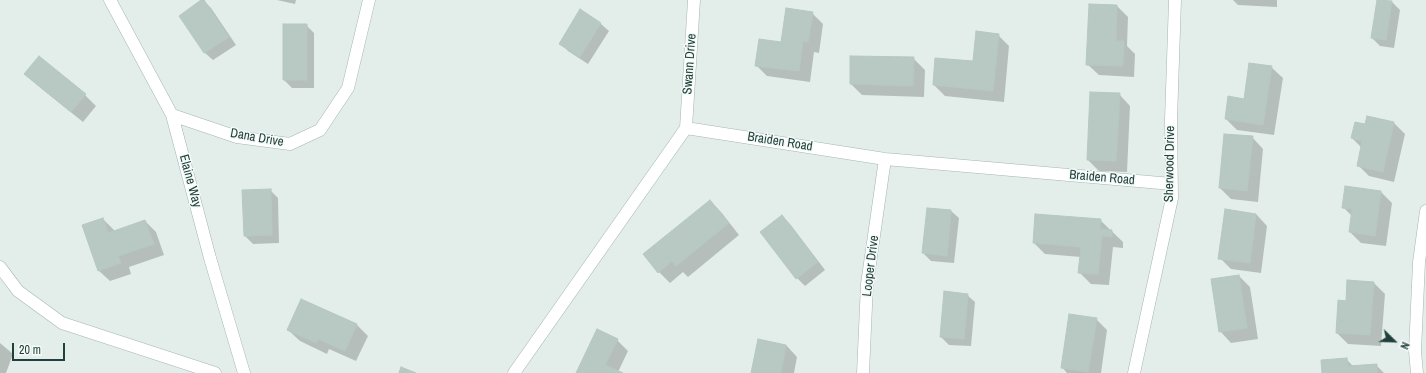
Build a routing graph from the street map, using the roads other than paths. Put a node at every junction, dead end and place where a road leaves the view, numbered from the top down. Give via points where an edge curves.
1 (110, 0) edge
2 (369, 0) edge
3 (694, 0) edge
4 (1175, 0) edge
5 (172, 115) junction
6 (686, 128) junction
7 (885, 159) junction
8 (1172, 184) junction
9 (1426, 211) edge
10 (0, 267) edge
11 (215, 373) edge
12 (244, 373) edge
13 (514, 373) edge
14 (864, 373) edge
15 (1134, 373) edge
16 (1417, 373) edge

1 - 5 street, Elaine Way
2 - 5 street, Dana Drive via 348,88 320,130 290,144 237,137
3 - 6 street, Swann Drive
4 - 8 street, Sherwood Drive via 1171,120
5 - 12 street, Elaine Way
6 - 7 street, Braiden Road
6 - 13 street
7 - 8 street, Braiden Road
7 - 14 street, Looper Drive via 867,284
8 - 15 street, Sherwood Drive via 1172,198
9 - 16 street via 1419,269 1415,351
10 - 11 street via 18,291 62,323

